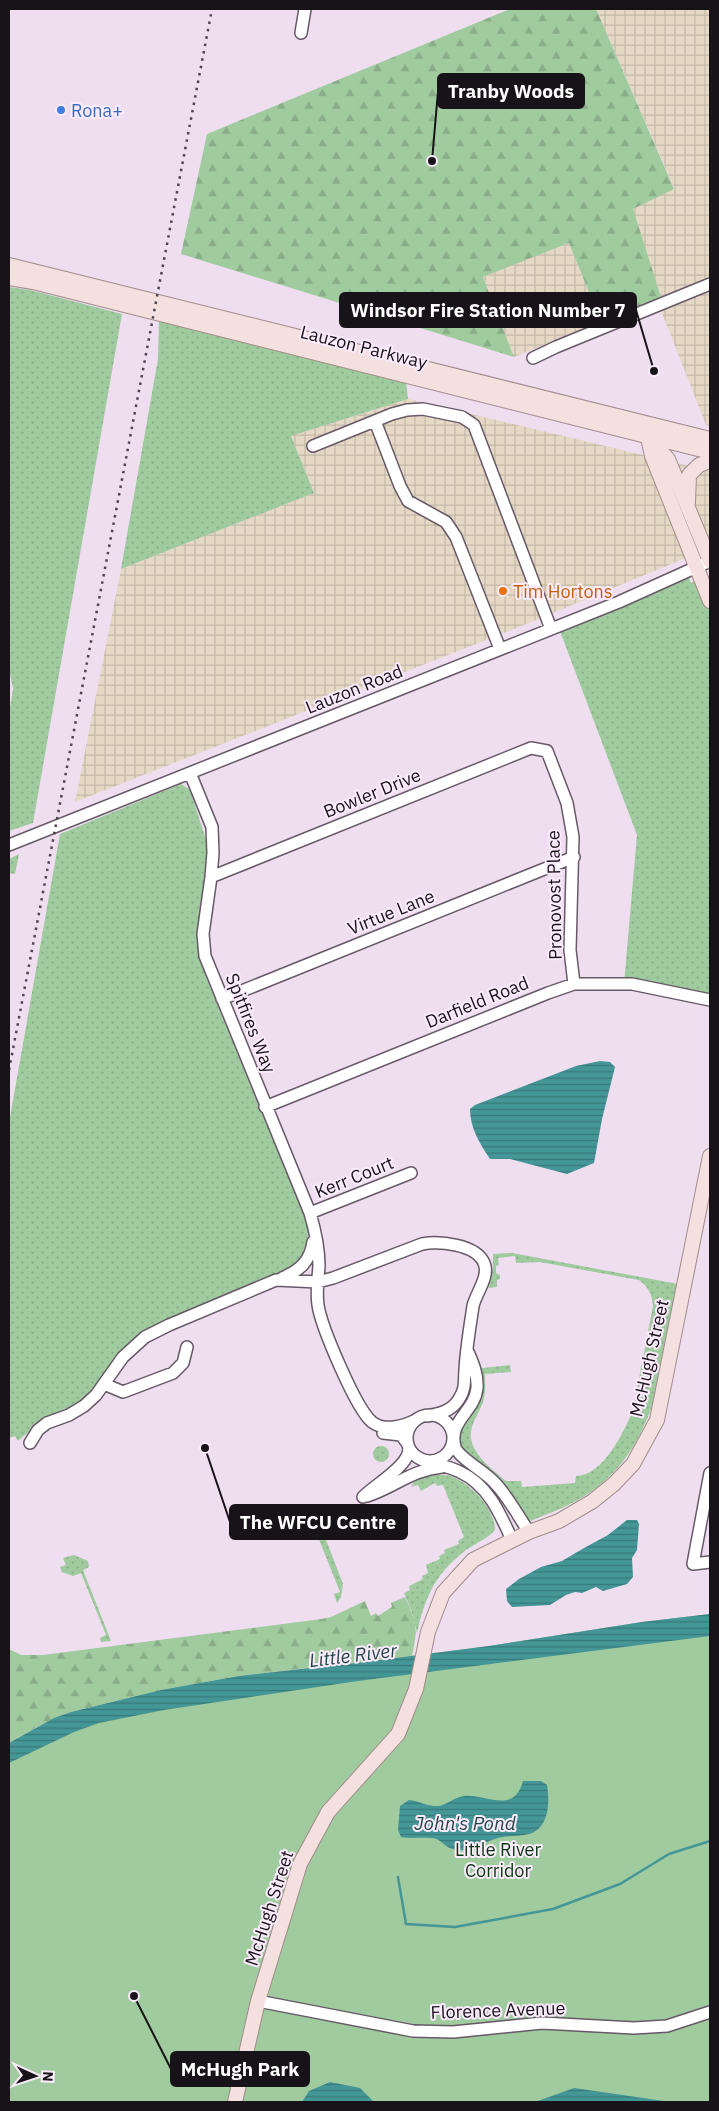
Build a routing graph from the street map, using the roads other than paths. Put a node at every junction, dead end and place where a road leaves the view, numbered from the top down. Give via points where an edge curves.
1 (306, 9) edge
2 (301, 33) dead end
3 (9, 265) edge
4 (9, 278) edge
5 (710, 284) edge
6 (533, 358) dead end
7 (375, 421) junction
8 (650, 431) junction
9 (710, 439) edge
10 (313, 446) dead end
11 (710, 452) edge
12 (710, 461) edge
13 (688, 508) junction
14 (710, 561) edge
15 (696, 566) junction
16 (710, 601) edge
17 (551, 629) junction
18 (500, 649) junction
19 (547, 751) joint
20 (190, 773) junction
21 (9, 845) edge
22 (574, 858) junction
23 (211, 877) junction
24 (574, 984) junction
25 (222, 999) junction
26 (710, 1000) edge
27 (265, 1107) junction
28 (710, 1156) edge
29 (411, 1173) dead end
30 (310, 1214) junction
31 (315, 1230) junction
32 (276, 1280) junction
33 (318, 1282) junction
34 (187, 1347) dead end
35 (468, 1350) junction
36 (104, 1384) junction
37 (359, 1404) junction
38 (422, 1418) junction
39 (453, 1440) junction
40 (30, 1443) dead end
41 (408, 1445) junction
42 (430, 1461) junction
43 (442, 1467) junction
44 (710, 1473) edge
45 (529, 1532) junction
46 (512, 1540) junction
47 (710, 1562) edge
48 (258, 2002) junction
49 (710, 2012) edge
50 (235, 2102) edge

1 - 2 street
3 - 8 main road, Lauzon Parkway
4 - 8 main road, Lauzon Parkway
5 - 6 street
7 - 10 street
7 - 17 street via 407,410 423,409 462,417 474,425
7 - 18 street via 408,501 446,522 456,537
8 - 9 main road, Lauzon Parkway
8 - 11 main road, Lauzon Parkway
8 - 13 main road via 668,459
8 - 15 main road via 652,456
12 - 13 main road via 699,465 689,475
13 - 14 main road
14 - 15 street, Lauzon Road
15 - 16 main road
15 - 17 street, Lauzon Road
17 - 18 street, Lauzon Road
18 - 20 street, Lauzon Road
19 - 22 street, Pronovost Place via 567,803 574,837
19 - 23 street, Bowler Drive via 531,748
20 - 21 street, Lauzon Road
20 - 23 street, Spitfires Way via 212,827
22 - 24 street, Pronovost Place via 570,950
22 - 25 street, Virtue Lane
23 - 25 street, Spitfires Way via 203,934 205,956
24 - 26 street, Darfield Road via 632,984
24 - 27 street, Darfield Road
25 - 27 street, Spitfires Way
27 - 30 street, Spitfires Way
28 - 45 main road, McHugh Street via 657,1420 633,1464 614,1484 559,1521
29 - 30 street, Kerr Court
30 - 31 street, Spitfires Way
31 - 32 street via 312,1252 302,1267
31 - 33 street, Spitfires Way
32 - 33 street
32 - 36 street via 144,1337 123,1356
33 - 35 street via 422,1244 444,1243 478,1254 486,1271 474,1302
33 - 37 street, Spitfires Way via 317,1302 321,1319
34 - 36 street via 183,1363 173,1373 123,1392
35 - 38 street via 465,1388 459,1401 440,1414
35 - 39 street via 477,1390 454,1428
36 - 40 street via 84,1406 38,1430
37 - 38 street via 372,1422 382,1426 404,1426
37 - 41 street via 360,1417 367,1426 378,1432 401,1435
38 - 39 street via 435,1416 445,1421
38 - 41 street via 410,1426
39 - 42 street via 449,1451
39 - 45 street via 460,1455 494,1482
41 - 42 street via 412,1454
41 - 43 street via 403,1464 363,1497 382,1491 409,1475
42 - 43 street
43 - 46 street via 459,1471 476,1482 496,1506
44 - 47 street via 693,1564
45 - 46 main road, McHugh Street
46 - 48 main road, McHugh Street via 473,1560 444,1593 428,1632 416,1689 398,1734 328,1812 300,1864
48 - 49 street, Florence Avenue via 413,2031 453,2032 542,2023 634,2028 667,2026
48 - 50 main road, McHugh Street

